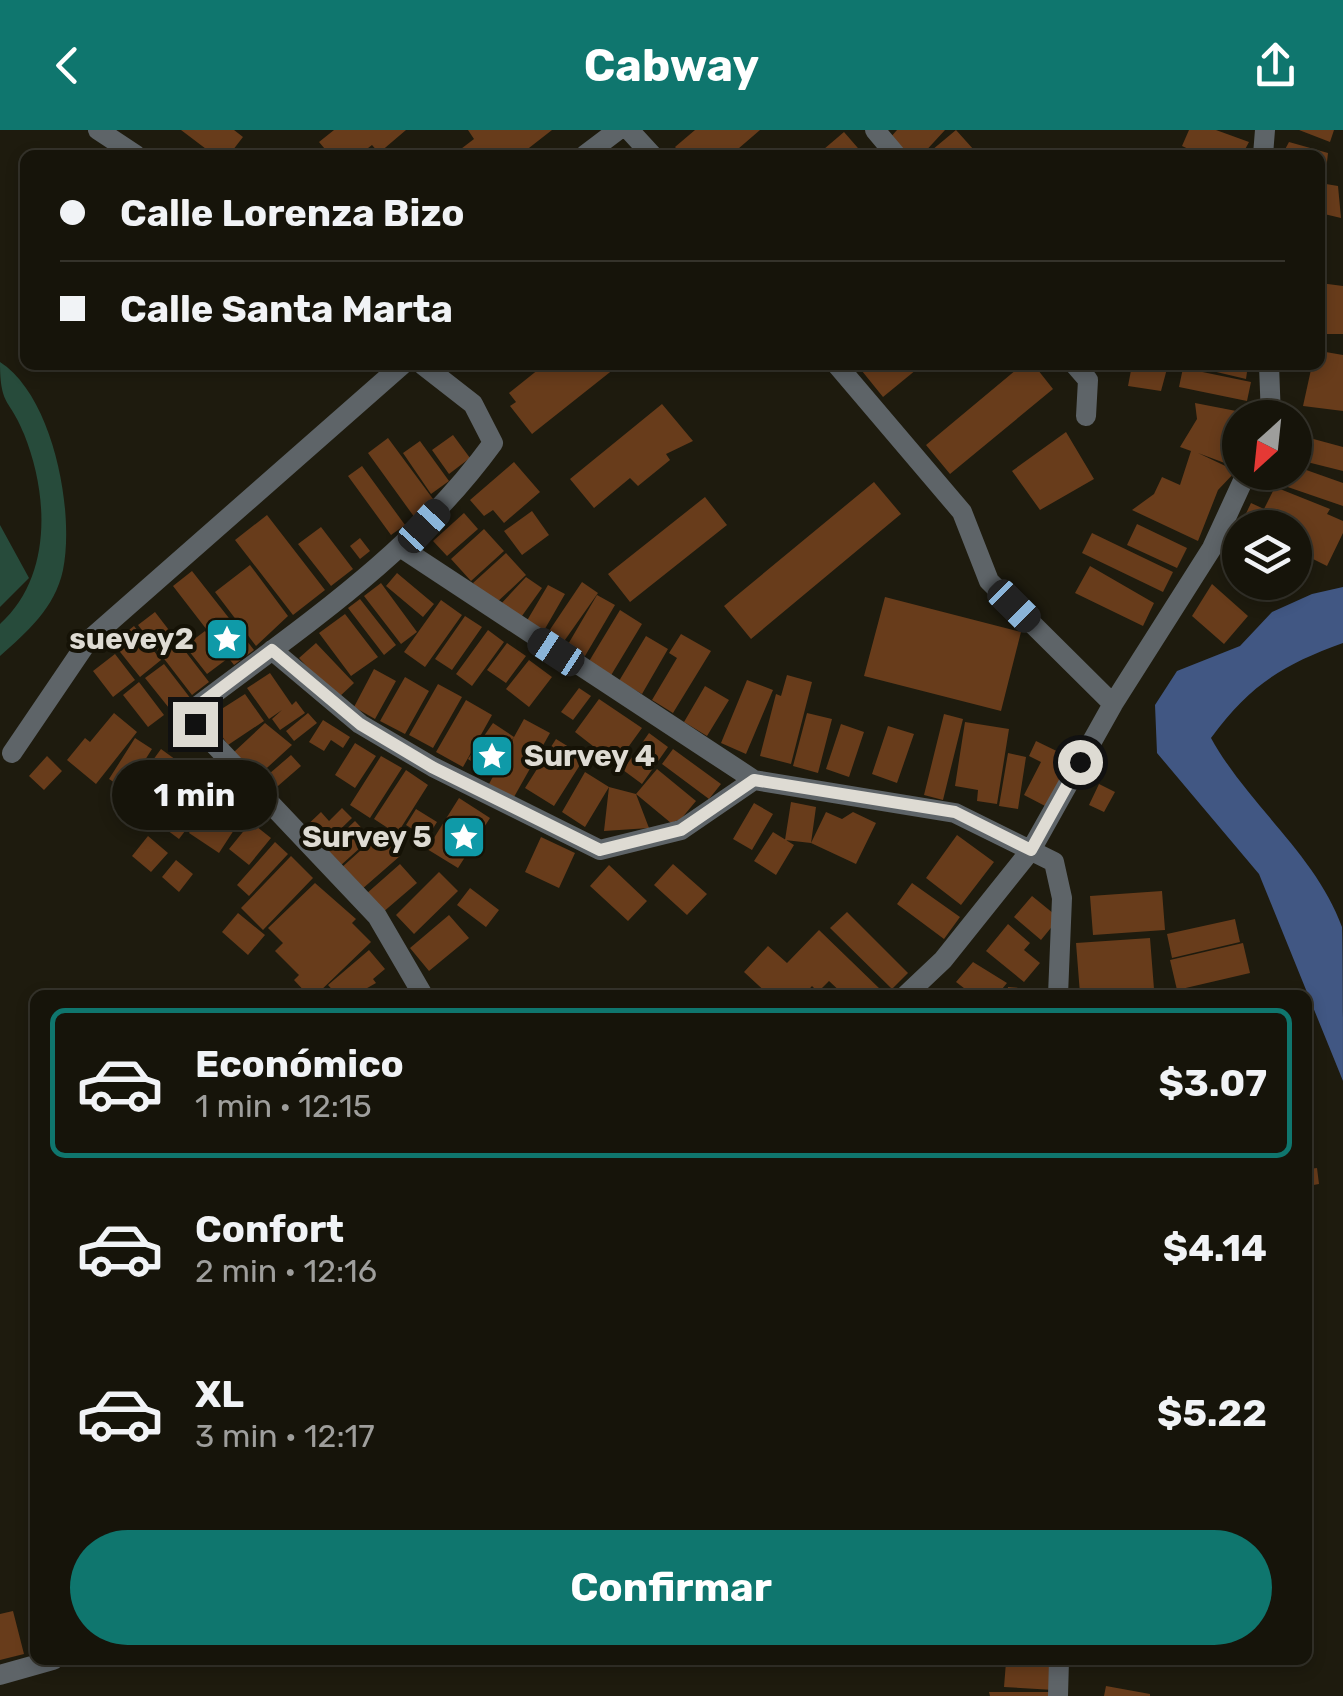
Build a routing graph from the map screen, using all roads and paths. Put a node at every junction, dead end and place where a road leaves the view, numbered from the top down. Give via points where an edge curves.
1 (98, 130) edge
2 (618, 130) edge
3 (629, 130) edge
4 (875, 130) edge
5 (128, 150) edge
6 (592, 150) edge
7 (647, 150) edge
8 (892, 150) edge
9 (396, 370) edge
10 (429, 370) edge
11 (842, 370) edge
12 (1079, 370) edge
13 (1269, 370) edge
14 (1270, 400) edge
15 (1086, 416) dead end
16 (1239, 490) edge
17 (403, 549) junction
18 (272, 650) junction
19 (1112, 704) junction
20 (12, 752) dead end
21 (754, 780) junction
22 (1031, 850) junction
23 (419, 990) edge
24 (911, 990) edge
25 (1058, 990) edge
26 (35, 1665) edge
27 (1059, 1665) edge
28 (0, 1675) edge
29 (1058, 1696) edge

1 - 5 street
2 - 6 street
3 - 7 street
4 - 8 street
9 - 20 street via 88,641
10 - 17 street via 473,404 493,443
11 - 19 street via 962,512 988,581
12 - 15 street via 1088,380
13 - 14 street
16 - 19 street via 1212,548
17 - 18 street
17 - 21 street
18 - 21 street via 360,724 600,850 681,830
18 - 23 street via 199,705 195,724 377,916
19 - 22 street
21 - 22 street via 955,812
22 - 24 street
22 - 25 street via 1054,862 1062,898
26 - 28 street
27 - 29 street

